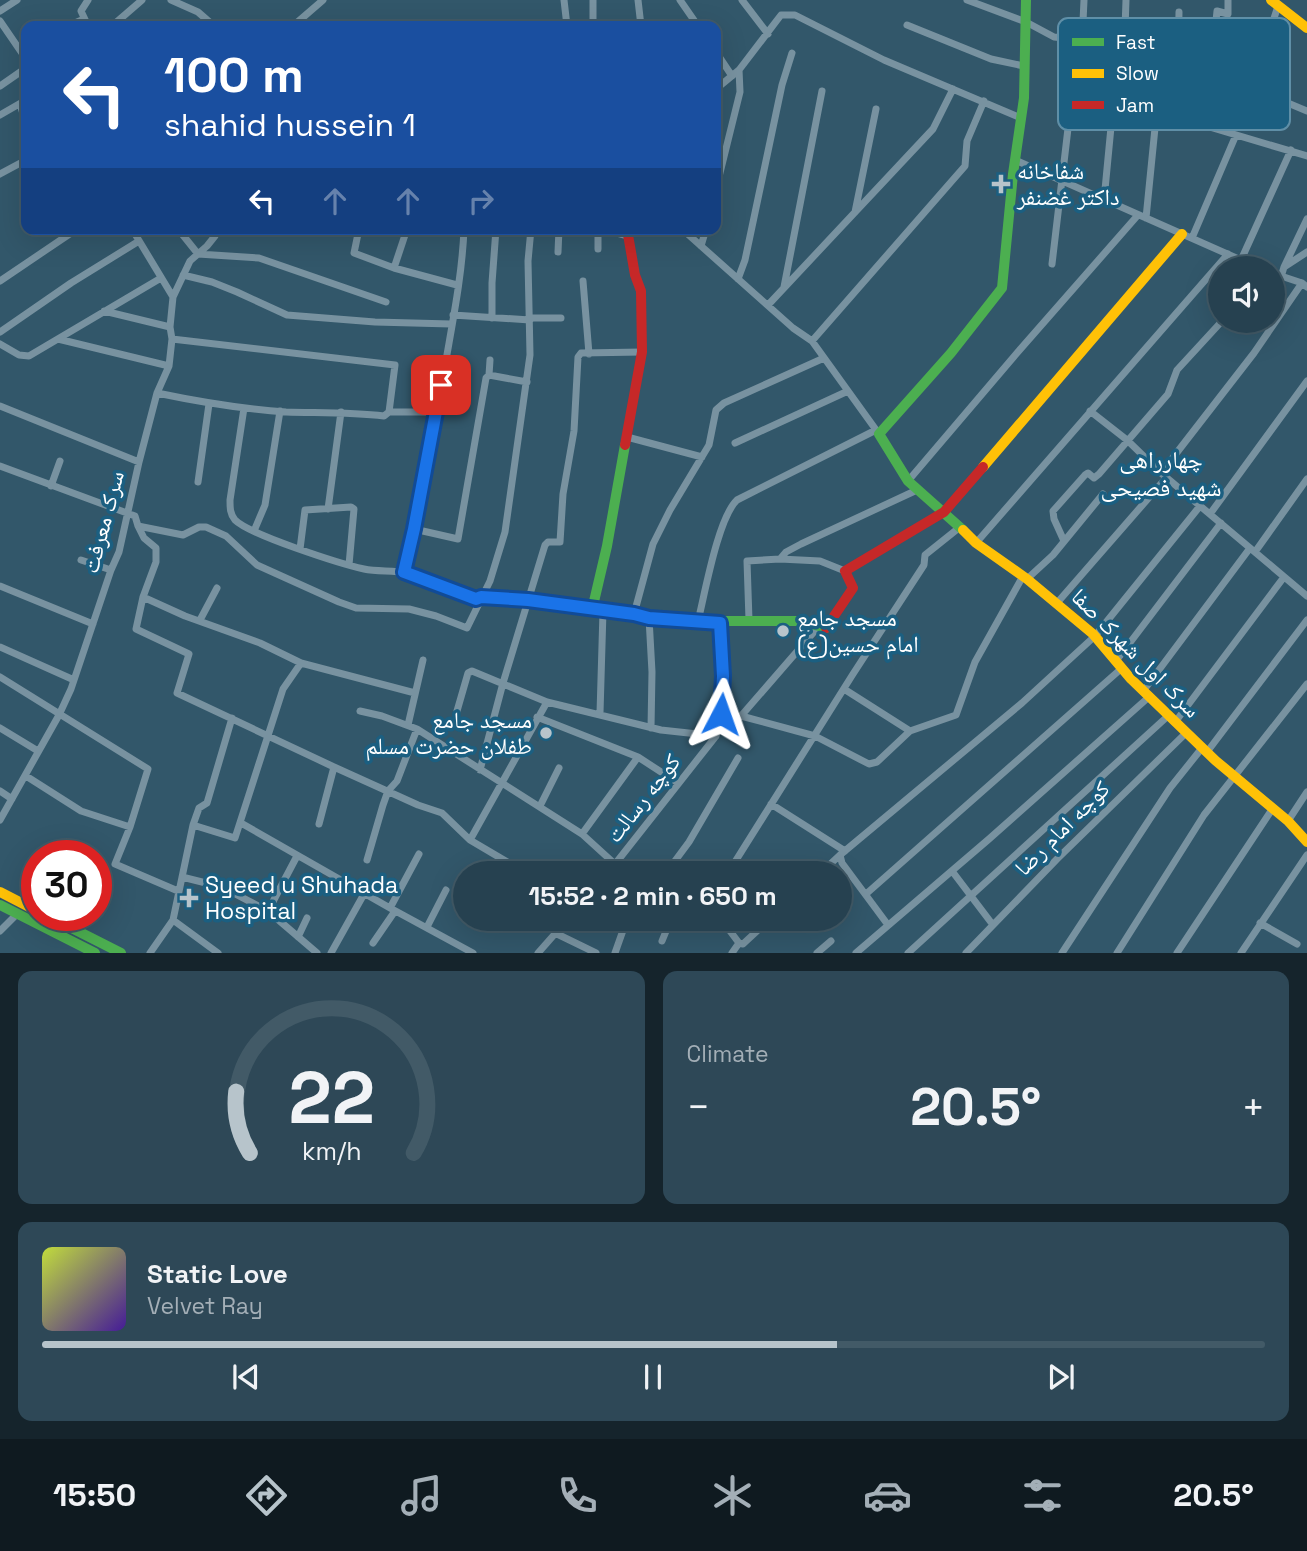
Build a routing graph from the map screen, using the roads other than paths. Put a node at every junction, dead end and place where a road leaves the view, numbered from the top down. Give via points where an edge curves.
1 (17, 0) edge
2 (88, 0) edge
3 (142, 0) edge
4 (171, 0) edge
5 (323, 0) edge
6 (564, 0) edge
7 (593, 0) edge
8 (638, 0) edge
9 (680, 0) edge
10 (742, 0) edge
11 (967, 0) edge
12 (1026, 0) edge
13 (1084, 0) edge
14 (1126, 0) edge
15 (1228, 0) edge
16 (1275, 3) edge
17 (0, 11) edge
18 (1178, 12) dead end
19 (1082, 18) edge
20 (1124, 18) edge
21 (1178, 18) edge
22 (1216, 18) edge
23 (0, 21) edge
24 (86, 21) edge
25 (118, 21) edge
26 (208, 21) edge
27 (299, 21) edge
28 (566, 21) edge
29 (593, 21) edge
30 (640, 21) edge
31 (695, 21) edge
32 (1026, 22) junction
33 (907, 25) dead end
34 (1307, 28) edge
35 (768, 34) junction
36 (1058, 38) edge
37 (21, 46) edge
38 (792, 53) dead end
39 (721, 58) edge
40 (1024, 66) junction
41 (21, 71) edge
42 (735, 73) junction
43 (721, 85) edge
44 (0, 86) edge
45 (953, 89) junction
46 (822, 91) dead end
47 (985, 102) junction
48 (21, 103) edge
49 (1290, 104) edge
50 (876, 109) dead end
51 (1307, 111) edge
52 (0, 115) edge
53 (1021, 118) junction
54 (1069, 130) edge
55 (1112, 130) edge
56 (1153, 130) edge
57 (1219, 130) edge
58 (1236, 135) junction
59 (1291, 150) junction
60 (1307, 156) edge
61 (1015, 160) junction
62 (21, 163) edge
63 (721, 169) edge
64 (0, 174) edge
65 (1063, 180) junction
66 (1104, 200) junction
67 (855, 212) junction
68 (1142, 216) junction
69 (1307, 219) edge
70 (68, 235) edge
71 (136, 235) edge
72 (183, 235) edge
73 (211, 235) edge
74 (358, 235) edge
75 (405, 235) edge
76 (463, 235) edge
77 (496, 235) edge
78 (530, 235) edge
79 (559, 235) edge
80 (599, 235) edge
81 (627, 235) edge
82 (689, 235) edge
83 (704, 235) edge
84 (1187, 236) junction
85 (139, 241) junction
86 (701, 246) junction
87 (598, 249) dead end
88 (558, 252) dead end
89 (1307, 252) edge
90 (198, 254) junction
91 (1228, 254) junction
92 (1232, 256) edge
93 (1243, 256) edge
94 (1052, 264) dead end
95 (1285, 265) edge
96 (1285, 266) edge
97 (394, 268) junction
98 (183, 275) junction
99 (161, 278) junction
100 (1285, 278) edge
101 (738, 279) junction
102 (0, 281) edge
103 (583, 281) dead end
104 (457, 285) junction
105 (1304, 285) edge
106 (784, 288) junction
107 (173, 297) junction
108 (386, 302) dead end
109 (768, 305) junction
110 (104, 311) junction
111 (492, 318) junction
112 (561, 318) dead end
113 (530, 319) junction
114 (452, 320) junction
115 (170, 327) junction
116 (0, 331) edge
117 (1211, 333) edge
118 (57, 338) junction
119 (172, 339) junction
120 (812, 341) junction
121 (0, 344) edge
122 (642, 352) junction
123 (589, 354) junction
124 (824, 358) junction
125 (490, 360) dead end
126 (169, 366) junction
127 (489, 375) junction
128 (1307, 381) edge
129 (527, 382) junction
130 (848, 391) junction
131 (157, 393) junction
132 (209, 404) junction
133 (0, 406) edge
134 (244, 408) junction
135 (280, 411) junction
136 (1090, 411) junction
137 (341, 412) junction
138 (389, 412) junction
139 (436, 412) junction
140 (877, 432) junction
141 (627, 437) junction
142 (1127, 440) junction
143 (735, 443) dead end
144 (702, 457) junction
145 (60, 461) dead end
146 (139, 462) junction
147 (0, 466) edge
148 (1164, 475) junction
149 (1307, 479) edge
150 (908, 481) junction
151 (198, 482) dead end
152 (51, 486) junction
153 (917, 490) junction
154 (1103, 494) dead end
155 (1200, 506) junction
156 (328, 509) junction
157 (944, 512) junction
158 (128, 514) junction
159 (1210, 514) junction
160 (1221, 523) junction
161 (138, 526) junction
162 (960, 527) junction
163 (414, 529) junction
164 (254, 531) junction
165 (1064, 541) junction
166 (976, 543) junction
167 (300, 549) junction
168 (1252, 550) junction
169 (779, 559) junction
170 (81, 560) dead end
171 (349, 565) junction
172 (111, 570) junction
173 (845, 571) junction
174 (404, 572) junction
175 (1284, 577) junction
176 (1025, 578) junction
177 (1307, 583) edge
178 (0, 586) edge
179 (217, 588) dead end
180 (1304, 593) edge
181 (143, 597) junction
182 (481, 597) junction
183 (528, 600) junction
184 (1057, 603) junction
185 (597, 610) junction
186 (634, 614) junction
187 (649, 618) junction
188 (200, 620) junction
189 (749, 620) junction
190 (1307, 620) edge
191 (698, 621) junction
192 (720, 623) junction
193 (93, 624) junction
194 (820, 625) junction
195 (1095, 636) junction
196 (0, 647) edge
197 (423, 660) dead end
198 (301, 663) junction
199 (1119, 665) junction
200 (0, 677) edge
201 (74, 680) junction
202 (503, 683) junction
203 (1307, 684) edge
204 (844, 689) junction
205 (415, 693) junction
206 (1147, 693) junction
207 (547, 702) junction
208 (360, 710) dead end
209 (457, 710) dead end
210 (600, 713) junction
211 (59, 715) junction
212 (741, 716) junction
213 (537, 717) junction
214 (232, 718) junction
215 (1172, 718) junction
216 (408, 725) junction
217 (0, 728) edge
218 (651, 728) junction
219 (417, 729) junction
220 (910, 731) junction
221 (717, 732) junction
222 (1187, 732) junction
223 (815, 736) junction
224 (268, 737) junction
225 (1205, 750) junction
226 (38, 751) junction
227 (638, 757) junction
228 (738, 758) dead end
229 (334, 767) junction
230 (559, 768) dead end
231 (480, 770) junction
232 (26, 776) junction
233 (1235, 777) junction
234 (503, 782) junction
235 (678, 783) junction
236 (0, 791) edge
237 (388, 791) junction
238 (1307, 792) edge
239 (12, 799) junction
240 (771, 804) junction
241 (540, 806) junction
242 (1273, 808) junction
243 (0, 820) edge
244 (1288, 821) junction
245 (241, 823) junction
246 (319, 824) dead end
247 (193, 825) junction
248 (130, 827) junction
249 (582, 834) junction
250 (470, 840) junction
251 (1307, 842) edge
252 (842, 853) junction
253 (419, 854) dead end
254 (1307, 855) edge
255 (298, 856) junction
256 (367, 860) dead end
257 (506, 861) edge
258 (614, 861) edge
259 (619, 861) edge
260 (675, 861) edge
261 (735, 861) edge
262 (833, 861) edge
263 (952, 871) junction
264 (182, 877) junction
265 (446, 890) dead end
266 (178, 891) junction
267 (0, 892) edge
268 (364, 894) junction
269 (866, 894) junction
270 (969, 895) junction
271 (21, 903) edge
272 (0, 905) edge
273 (392, 910) junction
274 (268, 911) junction
275 (17, 914) junction
276 (307, 918) dead end
277 (173, 920) junction
278 (1260, 923) junction
279 (888, 925) junction
280 (993, 925) junction
281 (427, 928) junction
282 (0, 931) edge
283 (78, 931) edge
284 (623, 931) edge
285 (666, 931) edge
286 (730, 931) edge
287 (758, 931) edge
288 (555, 933) joint
289 (298, 937) junction
290 (662, 941) dead end
291 (831, 941) dead end
292 (373, 943) dead end
293 (739, 943) junction
294 (1297, 944) dead end
295 (95, 953) edge
296 (121, 953) edge
297 (150, 953) edge
298 (218, 953) edge
299 (317, 953) edge
300 (331, 953) edge
301 (473, 953) edge
302 (538, 953) edge
303 (596, 953) edge
304 (615, 953) edge
305 (732, 953) edge
306 (817, 953) edge
307 (856, 953) edge
308 (908, 953) edge
309 (966, 953) edge
310 (1062, 953) edge
311 (1117, 953) edge
312 (1177, 953) edge
313 (1241, 953) edge

1 - 17 street
2 - 24 street via 82,7
3 - 25 street
4 - 26 street
5 - 27 street
6 - 28 street
7 - 29 street
8 - 30 street
9 - 31 street
10 - 35 street
11 - 32 street
12 - 32 street
13 - 19 street
14 - 20 street
15 - 22 street via 1228,13 1217,11
16 - 34 street
18 - 21 street
23 - 37 street
32 - 36 street
32 - 40 street
33 - 40 street via 991,59
35 - 42 street
35 - 45 street via 781,15 795,15
38 - 101 street
39 - 42 street
40 - 53 street
41 - 44 street
42 - 43 street
42 - 63 street via 740,92
45 - 47 street
45 - 67 street via 933,129
46 - 106 street
47 - 53 street
47 - 120 street via 967,141 965,166
48 - 52 street
49 - 51 street
50 - 67 street
53 - 61 street
54 - 65 street
55 - 66 street
56 - 68 street
57 - 58 street
58 - 59 street
58 - 84 street
59 - 60 street
59 - 93 street
61 - 65 street
61 - 140 street via 1002,288 951,353
62 - 64 street
65 - 66 street
65 - 94 street
66 - 68 street
67 - 106 street
68 - 84 street
68 - 150 street
69 - 95 street
70 - 102 street
71 - 85 street
72 - 90 street
73 - 90 street, سرک معرفت
74 - 97 street via 354,253
75 - 97 street
76 - 104 street
77 - 111 street
78 - 113 street
79 - 88 street
80 - 87 street
81 - 122 street via 641,291
82 - 86 street
83 - 86 street
84 - 91 street
84 - 157 street
85 - 99 street
85 - 116 street
86 - 101 street
89 - 96 street
90 - 98 street, سرک معرفت
90 - 108 street via 259,258
91 - 92 street
91 - 136 street
97 - 104 street
98 - 107 street, سرک معرفت
98 - 114 street via 212,282 286,315 375,322
99 - 107 street
99 - 110 street
100 - 105 street
101 - 109 street
103 - 123 street
104 - 114 street
105 - 148 street
106 - 109 street
107 - 115 street, سرک معرفت
109 - 120 street
110 - 115 street
110 - 118 street
111 - 113 street
111 - 114 street
112 - 113 street
113 - 129 street
114 - 139 street
115 - 119 street, سرک معرفت
117 - 142 street via 1177,370 1168,394
118 - 121 street via 29,356
118 - 126 street
119 - 126 street, سرک معرفت
119 - 138 street via 396,365
120 - 124 street
122 - 123 street
122 - 141 street
123 - 183 street via 578,357 560,541 545,545
124 - 130 street
124 - 144 street via 718,407 714,431
125 - 127 street
126 - 131 street, سرک معرفت
127 - 129 street
127 - 163 street via 460,537 455,540
128 - 159 street
129 - 182 street via 505,532
130 - 140 street
130 - 143 street
131 - 132 street
131 - 146 street, سرک معرفت
132 - 134 street
132 - 151 street
133 - 146 street
134 - 135 street
134 - 164 street via 230,512
135 - 137 street
135 - 164 street via 265,505
136 - 142 street
136 - 166 street
137 - 138 street via 384,416
137 - 156 street
138 - 139 street
139 - 163 street
140 - 150 street, سرک اول شهرک صفا
140 - 191 street via 730,506
141 - 144 street
141 - 185 street
142 - 148 street
142 - 165 street via 1099,474 1094,478 1085,475 1053,511
144 - 186 street via 653,544
145 - 152 street
146 - 158 street, سرک معرفت
147 - 152 street
148 - 155 street
148 - 184 street
149 - 168 street
150 - 153 street, سرک اول شهرک صفا
152 - 158 street
153 - 157 street, سرک اول شهرک صفا
153 - 169 street via 801,544
154 - 165 street
155 - 159 street
155 - 195 street
156 - 167 street via 305,510
156 - 171 street via 354,509
157 - 162 street, سرک اول شهرک صفا
157 - 173 street
158 - 161 street via 135,516
158 - 172 street, سرک معرفت
159 - 160 street
160 - 168 street
160 - 199 street
161 - 181 street via 156,548 156,562
161 - 182 street via 183,534 206,527 226,536 257,565 356,608 409,609 467,628
162 - 166 street, سرک اول شهرک صفا
162 - 204 street via 925,555 925,565
163 - 174 street
164 - 167 street
165 - 176 street
166 - 176 street, سرک اول شهرک صفا
167 - 171 street
168 - 175 street
168 - 206 street
169 - 173 street via 820,561
169 - 189 street via 747,561
170 - 172 street
171 - 174 street
172 - 193 street, سرک معرفت
173 - 194 street via 853,588 829,627
174 - 182 street via 471,598
175 - 180 street
175 - 215 street
176 - 184 street, سرک اول شهرک صفا
176 - 220 street via 975,662 956,715
177 - 180 street
178 - 193 street
179 - 188 street
181 - 188 street
181 - 214 street via 137,631 190,653 177,693
182 - 183 street
183 - 185 street
183 - 202 street
184 - 195 street, سرک اول شهرک صفا
185 - 186 street
185 - 210 street
186 - 187 street
187 - 191 street
187 - 218 street
188 - 198 street
189 - 192 street
189 - 194 street
190 - 225 street
191 - 192 street
192 - 221 street via 723,687
193 - 201 street, سرک معرفت
194 - 212 street, کوچه رسالت
195 - 199 street, سرک اول شهرک صفا
195 - 252 street via 1022,704
196 - 201 street
197 - 205 street
198 - 205 street
198 - 224 street via 283,689
199 - 206 street, سرک اول شهرک صفا
199 - 269 street
200 - 211 street
201 - 211 street, سرک معرفت
202 - 207 street
202 - 209 street via 469,671
202 - 231 street
203 - 233 street
204 - 220 street
204 - 223 street
205 - 216 street
206 - 215 street, سرک اول شهرک صفا
206 - 263 street
207 - 210 street
207 - 213 street
208 - 216 street
210 - 218 street
211 - 226 street, سرک معرفت
211 - 248 street via 148,769
212 - 221 street, کوچه رسالت
212 - 223 street
213 - 227 street
213 - 234 street
214 - 224 street
214 - 247 street via 207,803 199,808
215 - 222 street, سرک اول شهرک صفا
215 - 270 street
216 - 219 street
217 - 226 street
218 - 221 street
219 - 231 street
219 - 237 street via 397,781
220 - 223 street via 869,765
221 - 235 street, کوچه رسالت
222 - 225 street, سرک اول شهرک صفا
222 - 280 street, کوچه امام رضا
223 - 240 street
224 - 229 street
224 - 245 street
225 - 233 street, سرک اول شهرک صفا
225 - 310 street via 1170,788
226 - 232 street, سرک معرفت
227 - 235 street
227 - 249 street
228 - 260 street
229 - 237 street
229 - 246 street
230 - 241 street
231 - 234 street
232 - 239 street, سرک معرفت
232 - 248 street via 81,811
233 - 242 street, سرک اول شهرک صفا
233 - 311 street via 1205,815
234 - 241 street
234 - 250 street
235 - 259 street, کوچه رسالت
236 - 239 street
237 - 250 street via 442,813
237 - 256 street
238 - 244 street
239 - 243 street, سرک معرفت
240 - 252 street
240 - 261 street
241 - 249 street
242 - 244 street, سرک اول شهرک صفا
242 - 312 street
244 - 251 street, سرک اول شهرک صفا
245 - 247 street via 235,838
245 - 255 street
247 - 264 street
248 - 266 street via 116,866
249 - 258 street
250 - 257 street
252 - 262 street
252 - 269 street via 842,863
253 - 273 street
254 - 278 street
255 - 268 street
255 - 274 street
263 - 270 street
263 - 279 street
264 - 266 street
264 - 274 street via 222,887
265 - 281 street
266 - 277 street
267 - 271 street
268 - 273 street
268 - 300 street
269 - 279 street
270 - 280 street
270 - 308 street
272 - 275 street
273 - 281 street
273 - 292 street
274 - 289 street
275 - 282 street
275 - 295 street
276 - 289 street
277 - 297 street
277 - 298 street
278 - 294 street
278 - 313 street
279 - 307 street
280 - 309 street, کوچه امام رضا
281 - 301 street
283 - 296 street
284 - 304 street
285 - 290 street
286 - 293 street
287 - 293 street
288 - 302 street
288 - 303 street
289 - 299 street
291 - 306 street
293 - 305 street

